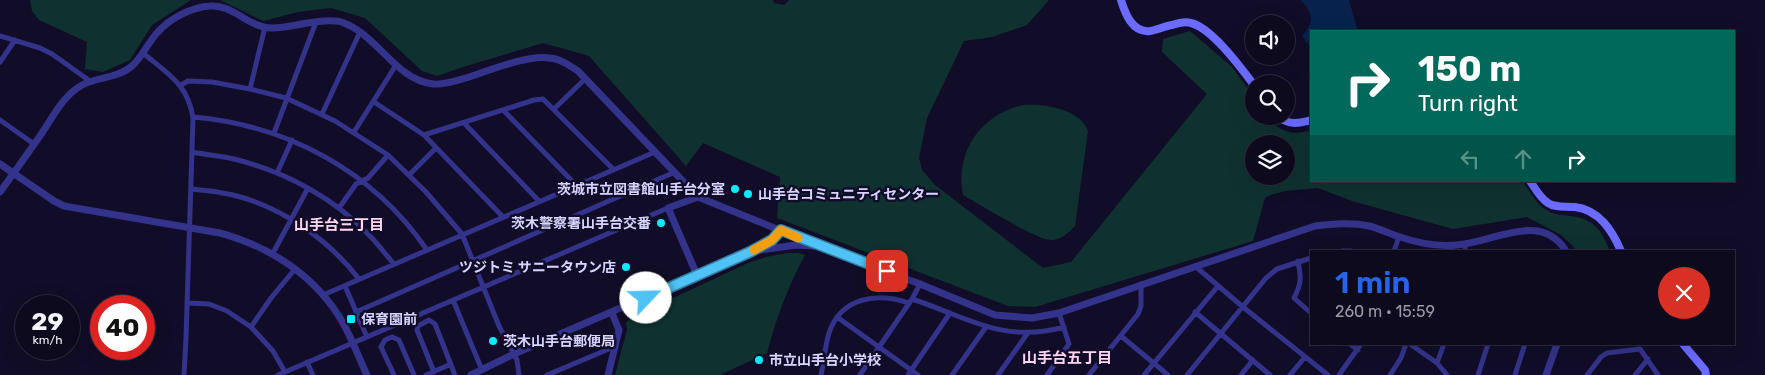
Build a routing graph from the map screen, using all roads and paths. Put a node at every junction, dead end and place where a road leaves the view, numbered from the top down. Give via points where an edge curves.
1 (1121, 0) edge
2 (316, 22) junction
3 (265, 27) junction
4 (360, 32) junction
5 (0, 36) edge
6 (15, 40) junction
7 (143, 53) junction
8 (0, 62) edge
9 (396, 64) junction
10 (1246, 75) edge
11 (585, 79) junction
12 (90, 81) junction
13 (181, 85) junction
14 (250, 89) junction
15 (286, 98) junction
16 (374, 102) junction
17 (554, 109) junction
18 (503, 110) junction
19 (322, 114) junction
20 (193, 117) junction
21 (0, 120) edge
22 (1310, 120) edge
23 (464, 123) junction
24 (1295, 123) edge
25 (354, 132) junction
26 (274, 133) junction
27 (424, 135) junction
28 (292, 140) junction
29 (34, 144) junction
30 (436, 148) junction
31 (192, 152) junction
32 (655, 152) junction
33 (388, 155) junction
34 (0, 164) edge
35 (613, 169) junction
36 (675, 172) junction
37 (14, 173) junction
38 (277, 173) junction
39 (410, 174) junction
40 (363, 181) junction
41 (1531, 182) edge
42 (576, 185) junction
43 (308, 188) junction
44 (191, 189) junction
45 (0, 192) edge
46 (698, 197) junction
47 (539, 201) junction
48 (339, 208) junction
49 (668, 208) junction
50 (503, 217) junction
51 (291, 220) junction
52 (190, 227) junction
53 (781, 230) junction
54 (462, 234) junction
55 (1399, 237) junction
56 (821, 247) junction
57 (1465, 248) edge
58 (427, 250) junction
59 (1394, 250) edge
60 (1565, 250) edge
61 (1621, 250) edge
62 (750, 252) junction
63 (272, 253) junction
64 (1310, 258) edge
65 (472, 261) junction
66 (1298, 261) junction
67 (394, 264) junction
68 (1196, 266) junction
69 (295, 269) junction
70 (697, 275) junction
71 (359, 279) junction
72 (920, 284) junction
73 (1141, 284) junction
74 (344, 286) junction
75 (1218, 286) junction
76 (483, 287) junction
77 (323, 295) junction
78 (453, 300) junction
79 (910, 301) junction
80 (188, 303) junction
81 (1243, 307) junction
82 (356, 312) junction
83 (950, 312) junction
84 (1195, 312) junction
85 (1310, 312) edge
86 (612, 313) junction
87 (1059, 313) junction
88 (837, 317) junction
89 (986, 327) junction
90 (1064, 327) junction
91 (251, 328) junction
92 (1027, 334) junction
93 (1221, 334) junction
94 (1121, 336) junction
95 (366, 337) junction
96 (353, 343) junction
97 (1351, 345) edge
98 (1360, 345) edge
99 (1408, 345) edge
100 (1410, 345) edge
101 (1444, 345) edge
102 (1488, 345) edge
103 (1525, 345) edge
104 (1557, 345) edge
105 (1684, 345) edge
106 (616, 346) junction
107 (879, 348) junction
108 (1358, 350) junction
109 (514, 354) junction
110 (1305, 357) junction
111 (1648, 359) junction
112 (1253, 360) junction
113 (307, 362) junction
114 (1154, 363) junction
115 (1437, 363) junction
116 (451, 364) junction
117 (482, 370) junction
118 (285, 372) junction
119 (434, 372) junction
120 (910, 373) edge
121 (1391, 374) edge
122 (184, 375) edge
123 (278, 375) edge
124 (313, 375) edge
125 (367, 375) edge
126 (394, 375) edge
127 (414, 375) edge
128 (426, 375) edge
129 (456, 375) edge
130 (470, 375) edge
131 (519, 375) edge
132 (547, 375) edge
133 (608, 375) edge
134 (821, 375) edge
135 (860, 375) edge
136 (918, 375) edge
137 (952, 375) edge
138 (998, 375) edge
139 (1047, 375) edge
140 (1089, 375) edge
141 (1144, 375) edge
142 (1168, 375) edge
143 (1188, 375) edge
144 (1241, 375) edge
145 (1270, 375) edge
146 (1290, 375) edge
147 (1328, 375) edge
148 (1339, 375) edge
149 (1447, 375) edge
150 (1478, 375) edge
151 (1515, 375) edge
152 (1546, 375) edge
153 (1587, 375) edge
154 (1634, 375) edge
155 (1658, 375) edge
156 (1706, 375) edge

1 - 10 main road via 1126,16 1139,29 1149,31 1182,22 1200,27
2 - 3 street via 282,28
2 - 4 street via 343,22
2 - 15 street
3 - 7 street via 226,8 210,6 188,11 171,21 157,33
3 - 14 street
4 - 9 street
4 - 19 street
5 - 6 street
6 - 8 street
6 - 12 street via 52,54
7 - 12 street via 132,67 121,73
7 - 13 street
9 - 11 street via 417,81 435,84 452,82 535,57 551,58 564,62
9 - 16 street
11 - 17 street
11 - 32 street
12 - 29 street via 63,101
13 - 14 street via 188,81 212,82
13 - 20 street via 191,103
14 - 15 street
15 - 19 street
15 - 26 street
16 - 25 street
16 - 27 street
17 - 18 street via 543,100 534,100
17 - 35 street
18 - 23 street
18 - 42 street
19 - 25 street
20 - 26 street via 228,121
20 - 31 street
21 - 29 street
22 - 24 main road
23 - 27 street
23 - 47 street
25 - 33 street
26 - 28 street
27 - 30 street
28 - 38 street
28 - 40 street via 325,156
29 - 37 street
30 - 39 street
30 - 50 street
31 - 38 street via 236,159
31 - 44 street
32 - 35 street
32 - 36 street
33 - 39 street
33 - 40 street
34 - 37 street
35 - 42 street
36 - 46 street
36 - 65 street
37 - 45 street
37 - 52 street via 64,206
38 - 43 street
39 - 54 street
40 - 48 street via 356,184
40 - 58 street via 402,217
41 - 61 main road via 1542,198 1553,205 1595,213 1614,236
42 - 47 street
43 - 48 street
43 - 51 street
44 - 51 street via 252,201
44 - 52 street
46 - 49 street
46 - 53 street
47 - 50 street
48 - 67 street
49 - 70 street
49 - 76 street
50 - 54 street
51 - 63 street
51 - 71 street via 325,243
52 - 63 street via 244,240
52 - 80 street
53 - 56 street
53 - 62 street via 772,240
54 - 58 street
54 - 65 street
55 - 57 street
55 - 59 street
55 - 68 street via 1361,224 1316,226
56 - 62 street via 796,245
56 - 72 street
57 - 60 street via 1515,231 1532,230 1548,235
58 - 67 street
62 - 70 street
63 - 69 street
64 - 66 street
65 - 76 street
65 - 82 street
66 - 81 street via 1277,269 1266,278
66 - 85 street via 1301,278 1294,298
67 - 71 street
68 - 73 street
68 - 75 street
69 - 77 street
69 - 91 street
70 - 86 street
71 - 74 street
72 - 79 street
72 - 87 street via 995,315 1032,318
73 - 87 street
73 - 94 street via 1142,306
74 - 77 street
74 - 82 street
75 - 81 street
75 - 84 street
76 - 78 street
76 - 109 street
77 - 96 street
78 - 95 street
78 - 117 street
79 - 83 street
79 - 88 street via 870,298 849,305
79 - 107 street
80 - 91 street via 209,304
80 - 122 street
81 - 93 street
81 - 110 street
82 - 95 street
83 - 89 street
83 - 120 street
84 - 93 street
84 - 114 street
86 - 106 street via 619,330
86 - 109 street
87 - 90 street
88 - 107 street
88 - 134 street via 829,332
89 - 92 street
89 - 137 street
90 - 92 street
90 - 139 street via 1069,344
91 - 118 street via 273,351
92 - 138 street
93 - 112 street
93 - 143 street
94 - 114 street
94 - 140 street
95 - 96 street
96 - 113 street
96 - 125 street
97 - 108 street
98 - 108 street
99 - 121 street
100 - 115 street
101 - 115 street
102 - 150 street
103 - 151 street
104 - 152 street
105 - 156 main road
106 - 132 street
106 - 133 street
107 - 120 street
107 - 135 street
108 - 148 street
109 - 117 street
109 - 131 street
110 - 146 street
110 - 147 street
111 - 153 street via 1640,349 1607,353
111 - 154 street
111 - 155 street
112 - 144 street
112 - 145 street
113 - 118 street
113 - 124 street
114 - 141 street
114 - 142 street
115 - 149 street
116 - 119 street
116 - 119 street via 435,324 429,320 417,330
116 - 129 street
117 - 130 street
118 - 123 street
119 - 128 street
120 - 136 street
126 - 127 street via 382,347 385,340 392,337 398,340

